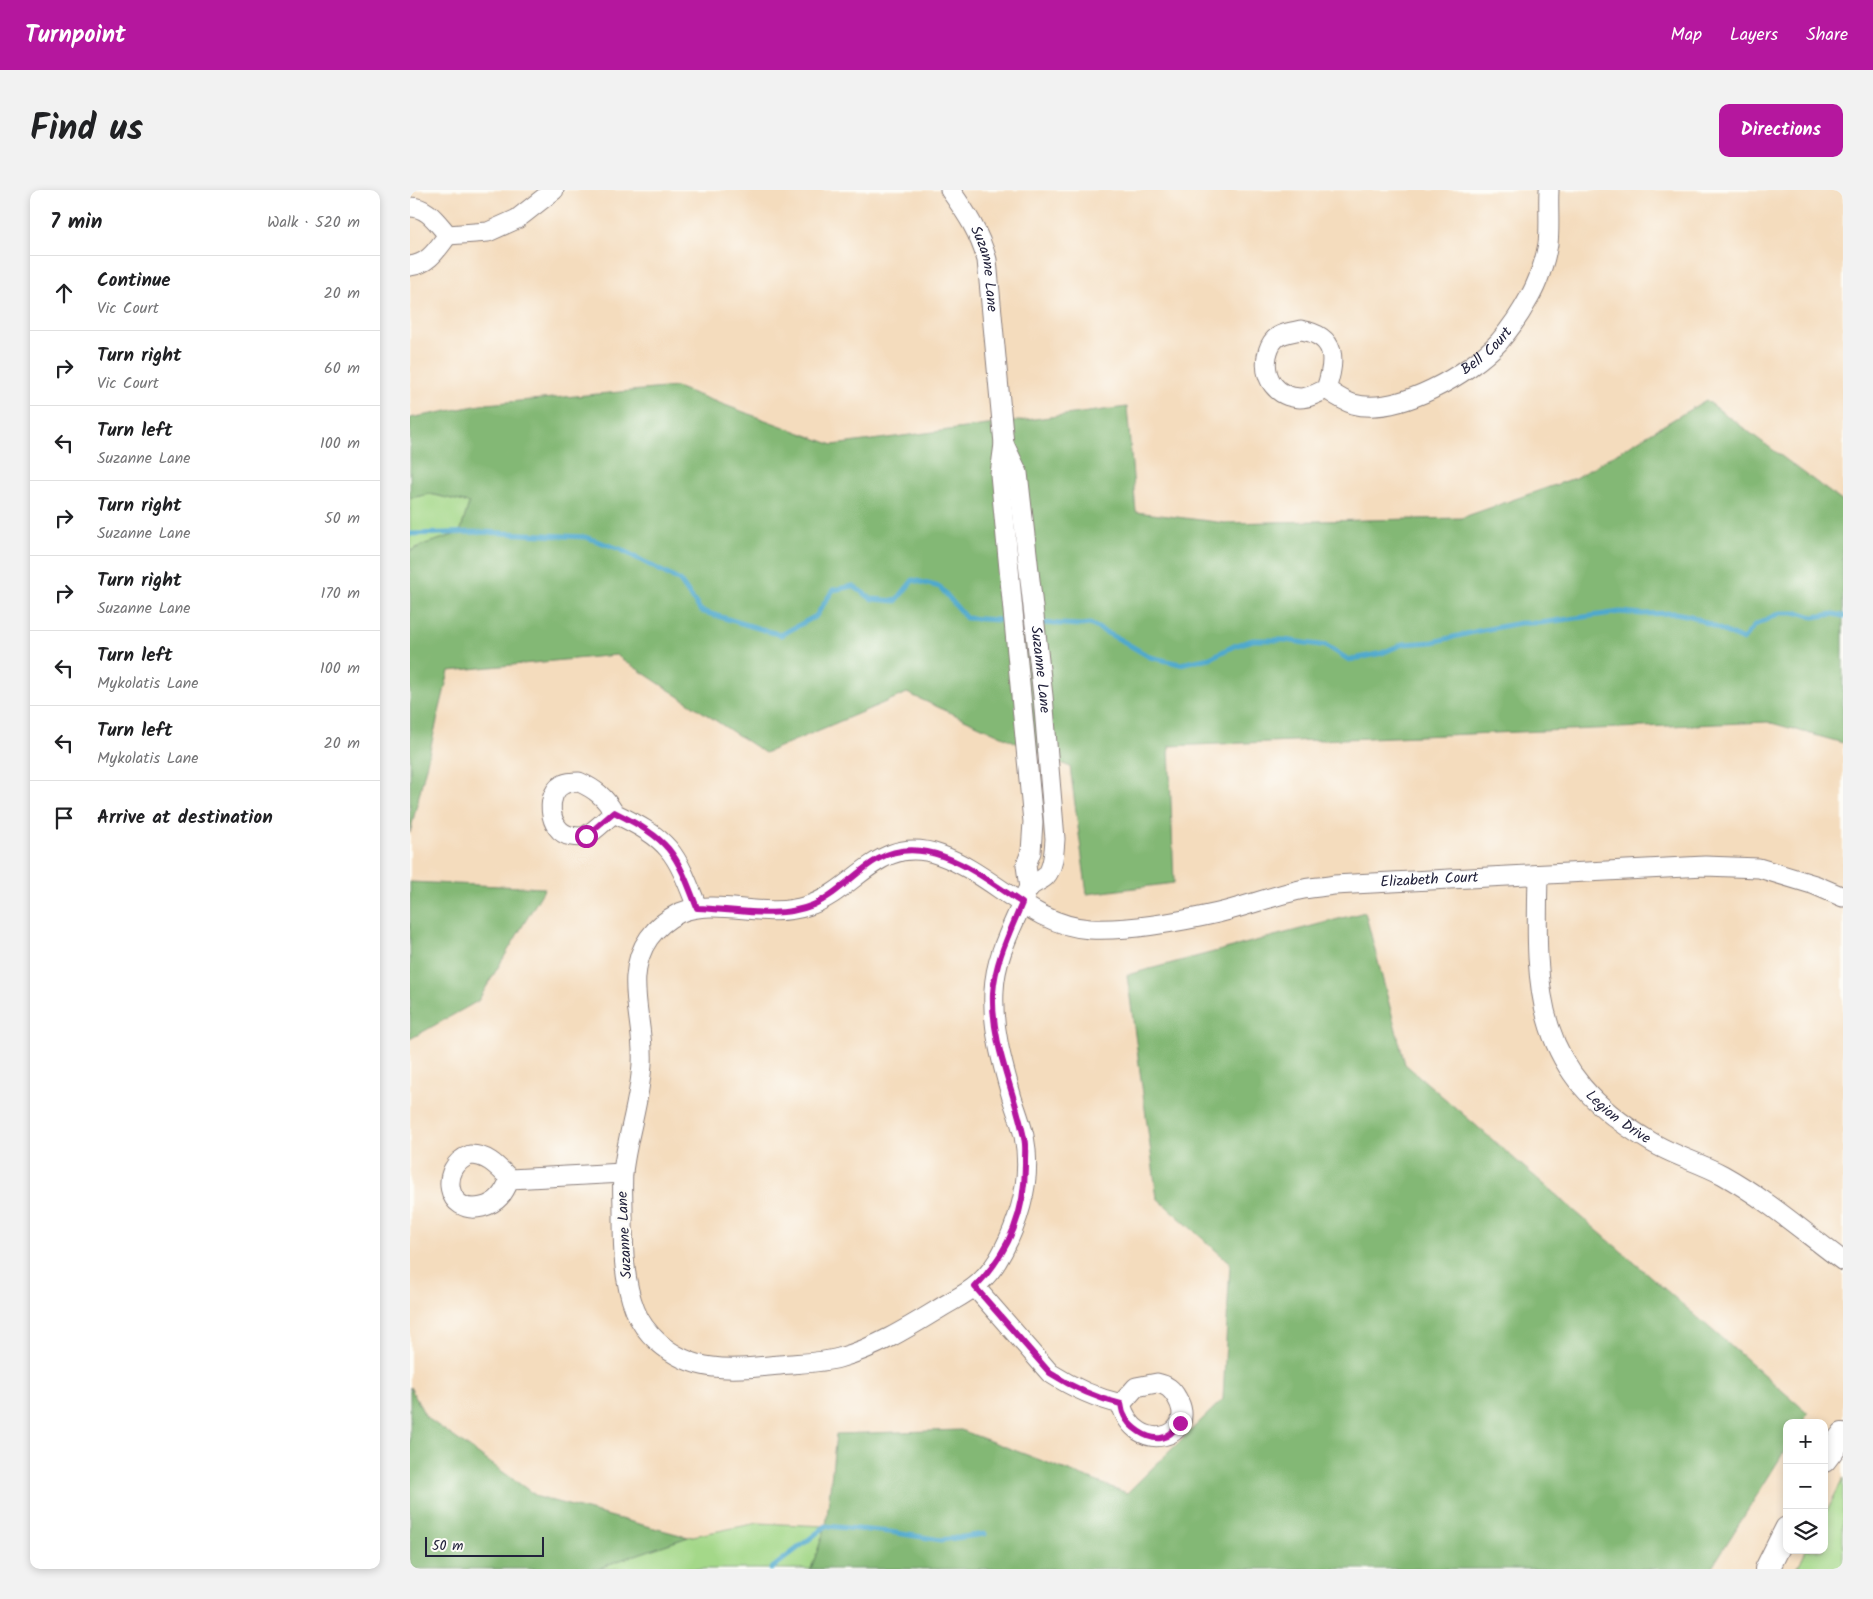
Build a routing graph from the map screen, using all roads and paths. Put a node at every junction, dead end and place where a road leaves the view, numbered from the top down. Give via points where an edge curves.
1 (554, 190) edge
2 (950, 190) edge
3 (1549, 190) edge
4 (410, 207) edge
5 (448, 235) junction
6 (410, 266) edge
7 (1326, 389) dead end
8 (614, 812) dead end
9 (1538, 876) junction
10 (1026, 895) junction
11 (1843, 897) edge
12 (697, 908) junction
13 (623, 1173) junction
14 (510, 1179) dead end
15 (1843, 1261) edge
16 (975, 1287) junction
17 (1121, 1404) dead end
18 (1843, 1436) edge
19 (1828, 1455) edge
20 (1783, 1537) edge
21 (1767, 1569) edge

1 - 5 street via 517,219 488,232
2 - 10 street, Suzanne Lane via 980,238 987,260 1004,444 1000,474 1033,822 1031,852 1026,865
3 - 7 street, Bell Court via 1548,244 1541,268 1530,297 1497,343 1470,367 1444,383 1398,402 1367,406 1341,399
4 - 5 street via 429,213
5 - 6 street via 429,259
8 - 12 street via 643,826 668,846 683,870
9 - 10 street, Elizabeth Court via 1334,885 1304,889 1217,913 1140,927 1097,929 1075,928 1054,922
9 - 11 street, Elizabeth Court via 1734,866 1759,868
9 - 15 street, Legion Drive via 1538,971 1545,1012 1552,1038 1574,1076 1617,1120 1649,1141 1747,1189
10 - 12 street, Suzanne Lane via 940,855 916,849 877,859 830,896 792,911
10 - 16 street, Suzanne Lane via 1002,949 993,994 996,1033 1025,1139 1026,1179 1022,1206 1010,1236 992,1269
12 - 13 street, Suzanne Lane via 667,920 654,932 638,959 635,974 643,1059
13 - 14 street
13 - 16 street, Suzanne Lane via 623,1243 635,1312 647,1332 685,1361 706,1367 736,1369 836,1360 881,1343
16 - 17 street via 1050,1373 1100,1399
18 - 19 street
20 - 21 street

